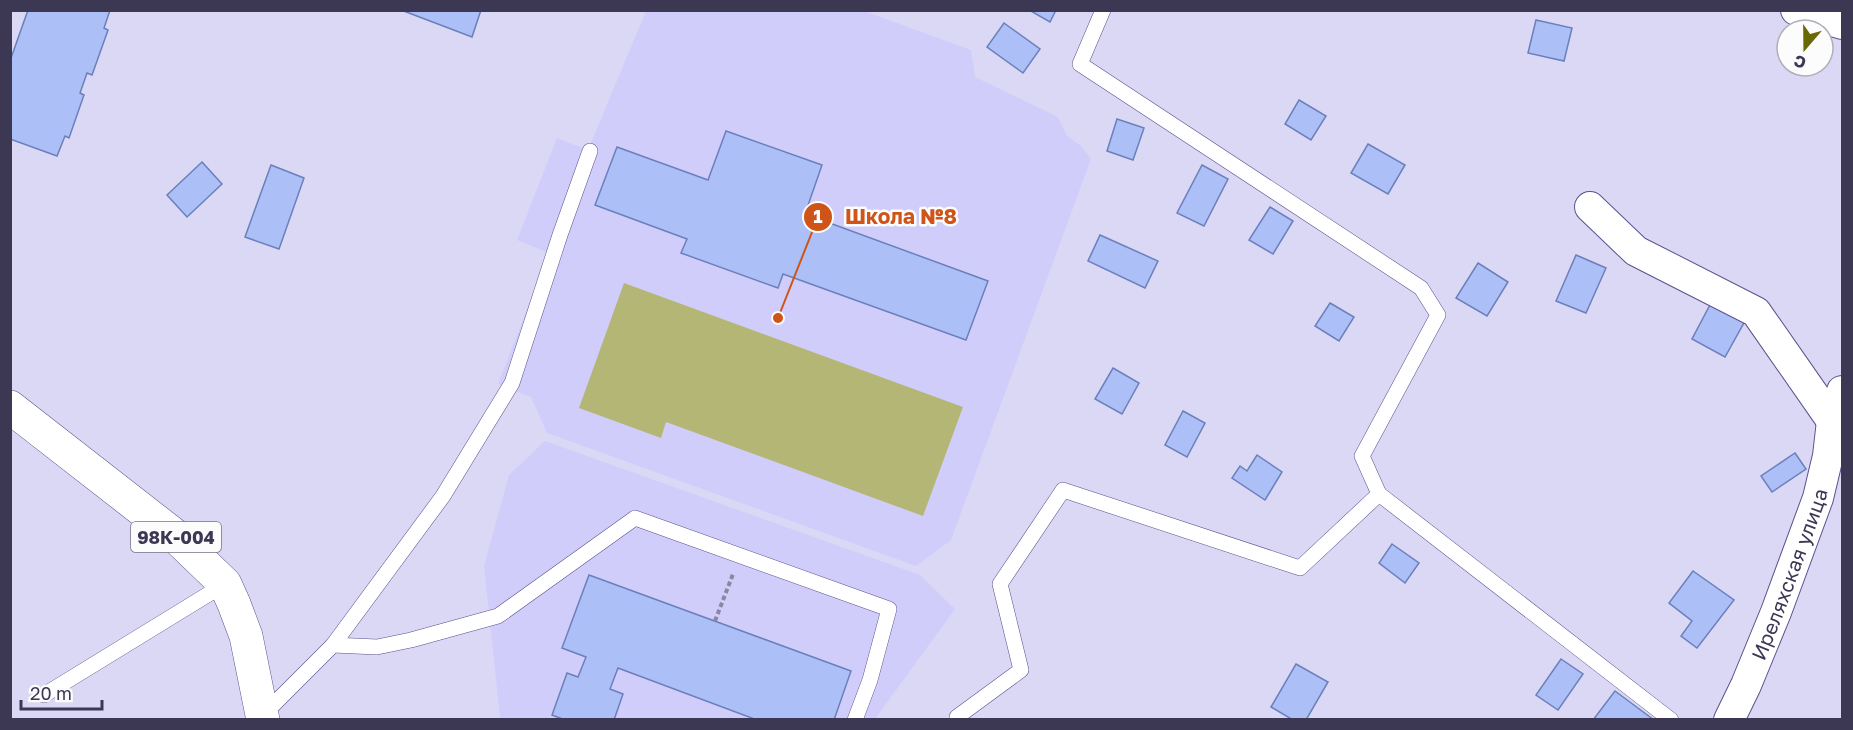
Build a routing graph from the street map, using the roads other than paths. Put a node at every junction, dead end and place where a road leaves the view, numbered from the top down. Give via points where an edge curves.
1 (1103, 10) edge
2 (1796, 10) edge
3 (1842, 24) edge
4 (590, 152) dead end
5 (1590, 207) dead end
6 (1842, 391) edge
7 (10, 407) edge
8 (1832, 421) junction
9 (1379, 494) junction
10 (225, 584) junction
11 (333, 645) junction
12 (45, 695) dead end
13 (263, 717) edge
14 (957, 717) dead end
15 (1738, 717) edge
16 (855, 720) edge
17 (1671, 720) edge

1 - 9 lane via 1080,64 1420,288 1438,315 1362,456
2 - 3 street
4 - 11 lane via 512,383 443,496
5 - 8 street via 1636,251 1756,312
6 - 8 street, Иреляхская улица
7 - 10 main road, 98К-004 via 173,534
8 - 15 street, Иреляхская улица via 1818,498
9 - 14 lane via 1300,568 1063,489 1000,584 1021,670
9 - 17 lane
10 - 12 lane
10 - 13 main road, 98К-004 via 246,636
11 - 13 lane
11 - 16 lane via 377,647 498,616 635,518 889,609

